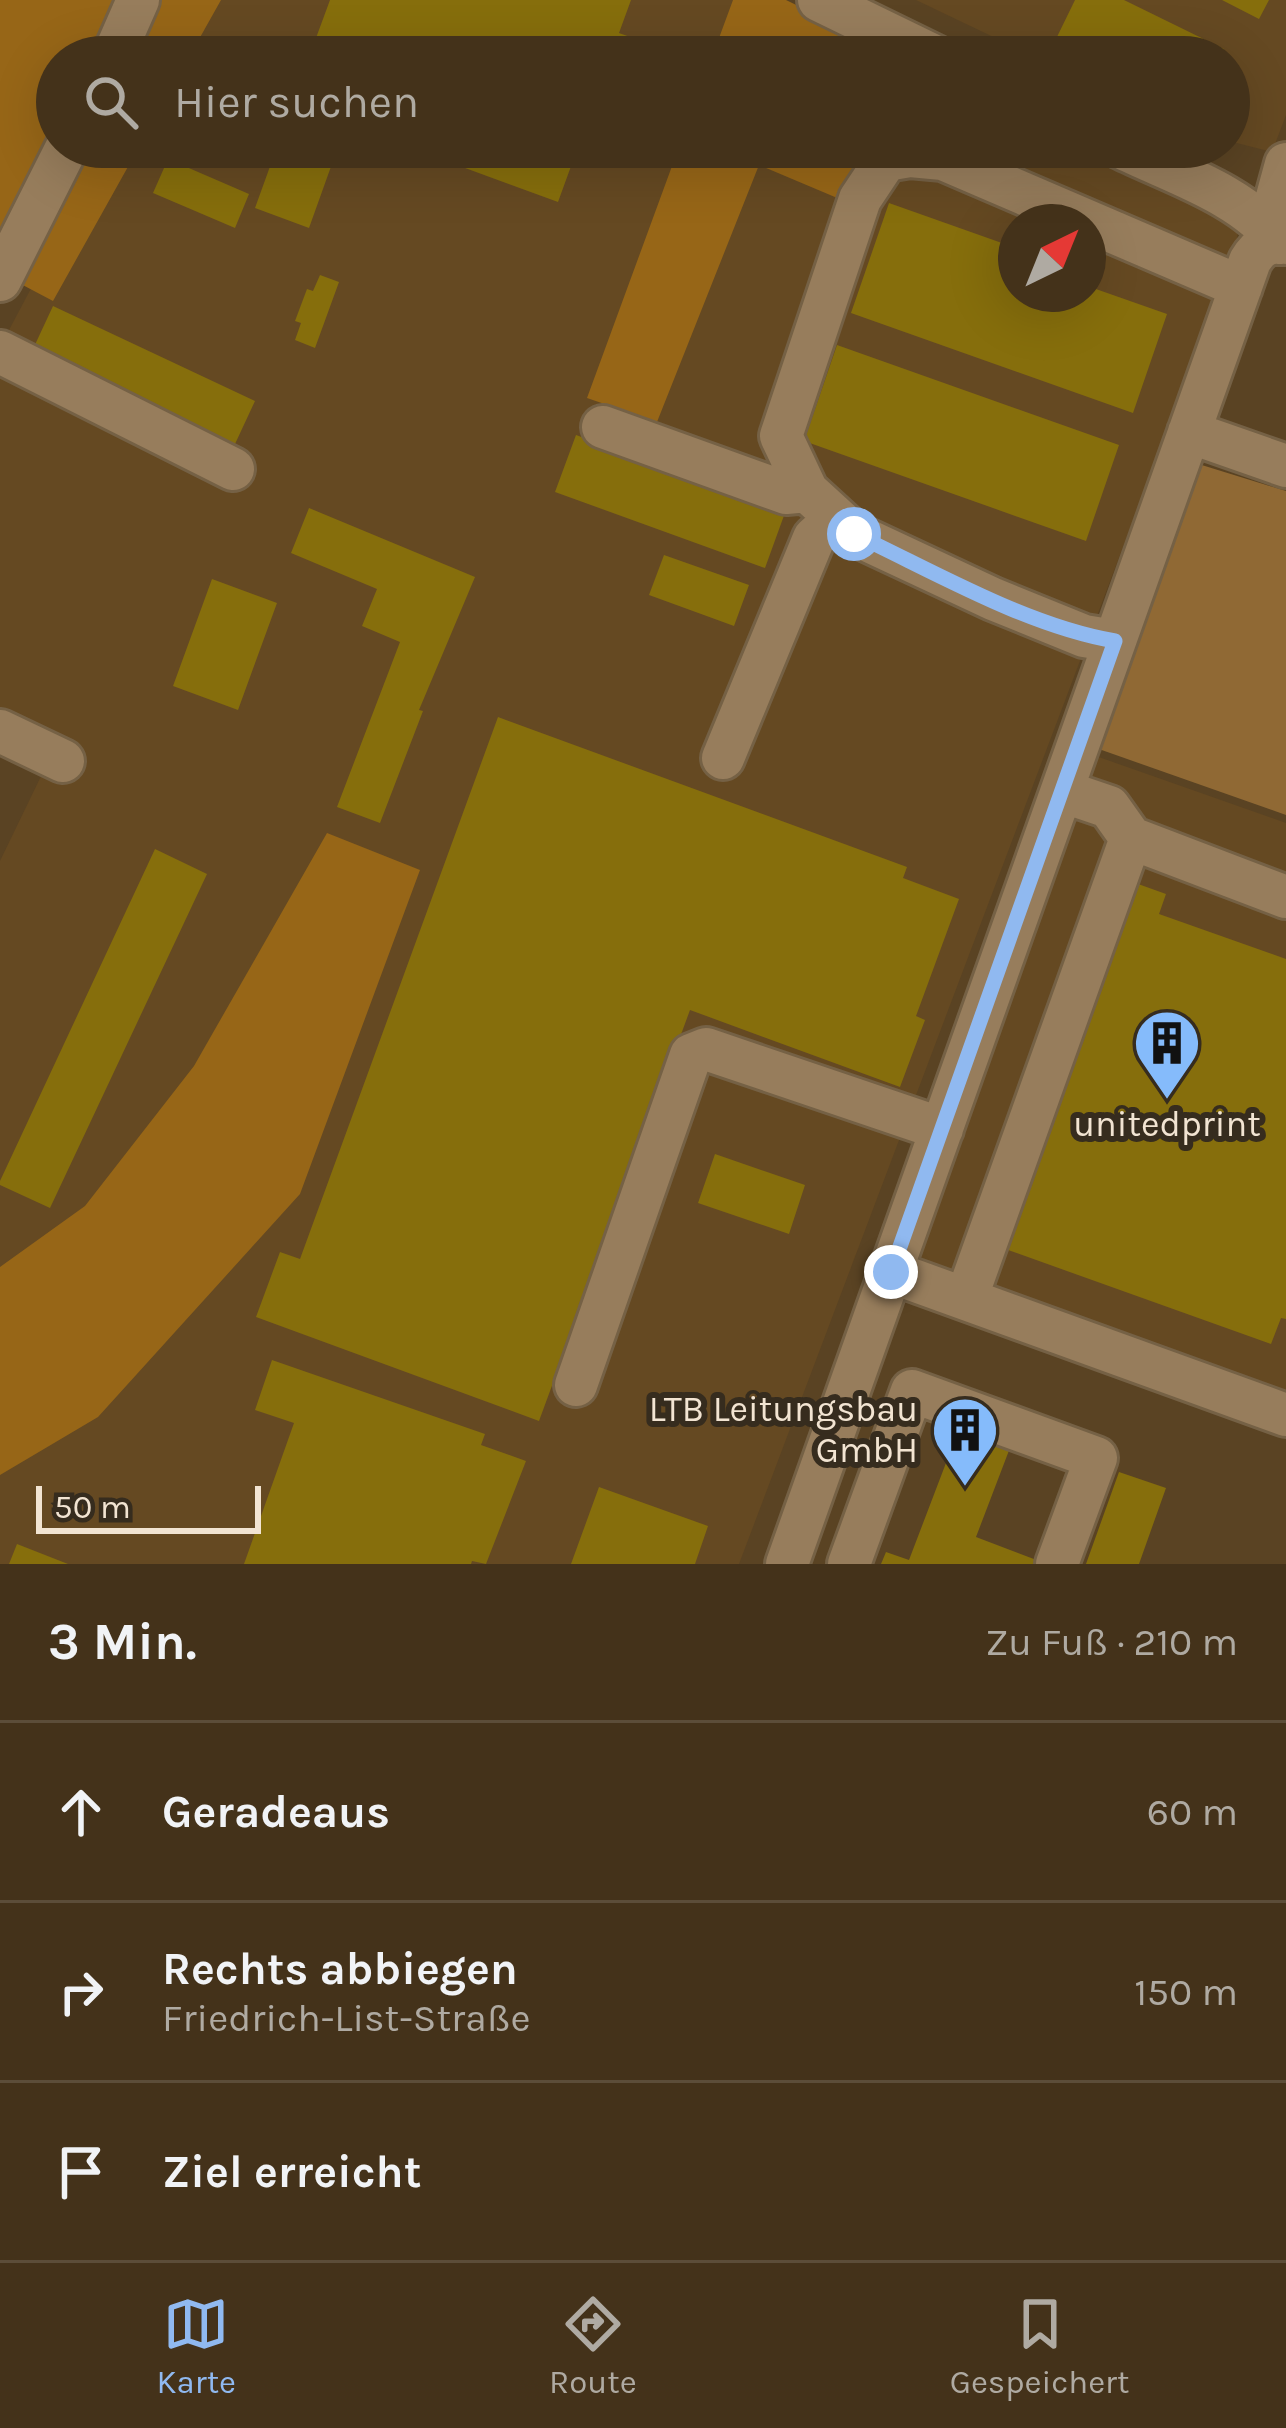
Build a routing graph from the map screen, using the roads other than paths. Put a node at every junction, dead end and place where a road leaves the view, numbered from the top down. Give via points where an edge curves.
1 (138, 0) edge
2 (820, 0) edge
3 (122, 36) edge
4 (893, 36) edge
5 (1286, 164) edge
6 (56, 168) edge
7 (881, 168) edge
8 (964, 168) edge
9 (1163, 168) edge
10 (1283, 243) edge
11 (0, 280) edge
12 (1241, 286) junction
13 (0, 352) edge
14 (603, 427) dead end
15 (1189, 432) junction
16 (1286, 466) edge
17 (232, 469) dead end
18 (821, 505) junction
19 (1115, 641) junction
20 (0, 731) edge
21 (723, 758) dead end
22 (63, 761) dead end
23 (1062, 791) junction
24 (1131, 838) junction
25 (1286, 897) edge
26 (942, 1129) junction
27 (891, 1272) junction
28 (967, 1299) junction
29 (576, 1384) dead end
30 (1286, 1415) edge
31 (787, 1564) edge
32 (849, 1564) edge
33 (1057, 1564) edge

1 - 3 street
2 - 4 street
5 - 10 street via 1274,208
6 - 11 street
7 - 18 street via 860,199 781,436
8 - 12 street
9 - 10 street via 1237,204
10 - 12 street via 1258,248
12 - 15 street
13 - 17 street
14 - 18 street
15 - 16 street
15 - 19 street
18 - 19 street via 854,534 993,599
18 - 21 street
19 - 23 street
20 - 22 street
23 - 24 street via 1109,807
23 - 26 street
24 - 25 street
24 - 28 street
26 - 27 street
26 - 29 street via 706,1049 691,1055
27 - 28 street
27 - 31 street
28 - 30 street
32 - 33 street via 912,1391 1096,1457

